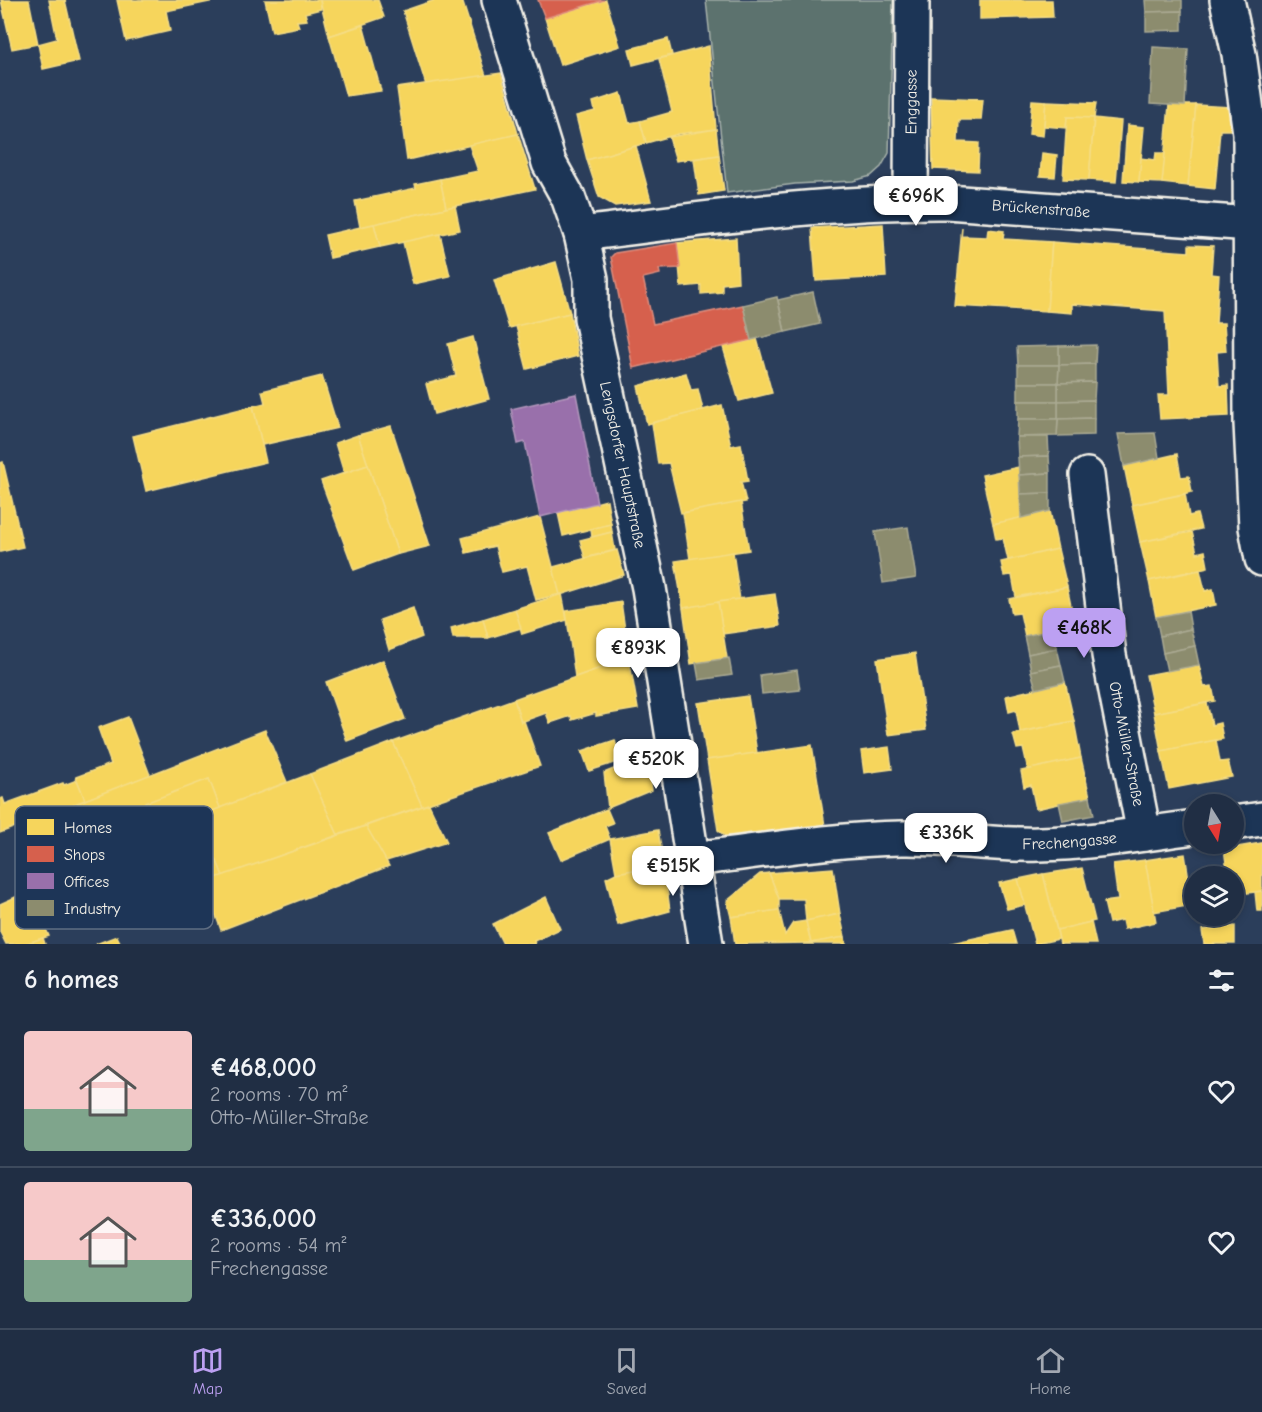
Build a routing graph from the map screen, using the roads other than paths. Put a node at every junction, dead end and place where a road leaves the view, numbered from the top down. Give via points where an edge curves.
1 (499, 0) edge
2 (912, 0) edge
3 (1227, 0) edge
4 (911, 202) junction
5 (1251, 224) junction
6 (581, 234) junction
7 (1087, 475) dead end
8 (1262, 559) edge
9 (1262, 819) edge
10 (1244, 821) edge
11 (1184, 828) edge
12 (1144, 834) junction
13 (693, 859) junction
14 (697, 939) edge

1 - 6 street, Lengsdorfer Hauptstraße via 549,163 568,197
2 - 4 street, Enggasse
3 - 5 street via 1250,133
4 - 5 street, Brückenstraße
4 - 6 street, Brückenstraße via 781,209
5 - 8 street via 1251,423 1256,527
6 - 13 street, Lengsdorfer Hauptstraße via 591,279 591,318 650,588
7 - 12 street, Otto-Müller-Straße via 1110,655
9 - 10 street
11 - 12 street, Frechengasse
12 - 13 street, Frechengasse via 1039,844 901,838
13 - 14 street, Lengsdorfer Hauptstraße

